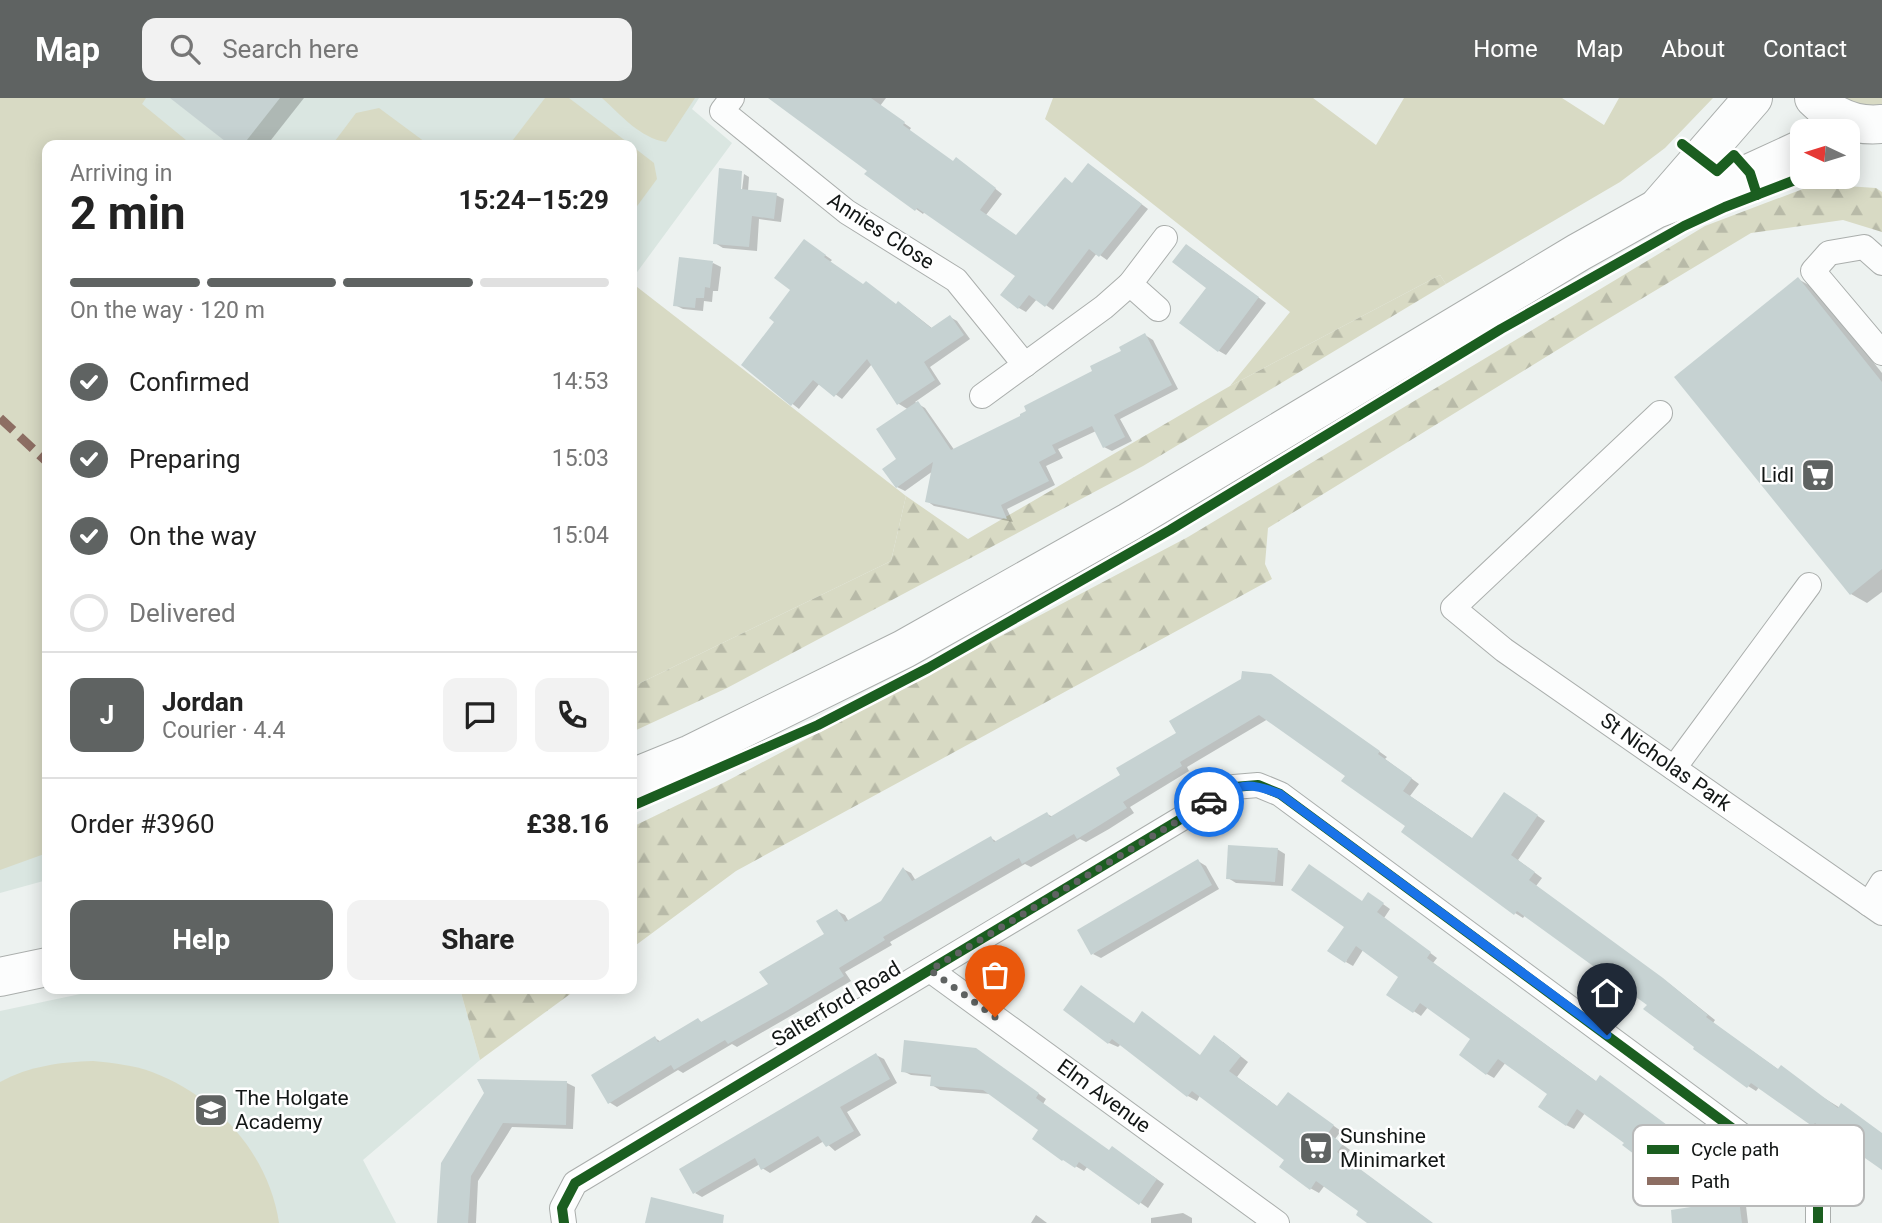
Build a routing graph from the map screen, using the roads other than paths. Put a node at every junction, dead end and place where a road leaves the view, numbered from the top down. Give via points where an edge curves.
1 (1752, 98) edge
2 (1814, 98) edge
3 (727, 105) edge
4 (1861, 126) edge
5 (1790, 154) edge
6 (1656, 209) junction
7 (1165, 237) dead end
8 (1882, 263) edge
9 (1129, 284) junction
10 (1158, 309) dead end
11 (1882, 352) edge
12 (1025, 365) junction
13 (982, 396) dead end
14 (1660, 413) dead end
15 (1809, 584) dead end
16 (1674, 768) junction
17 (637, 776) edge
18 (1878, 900) edge
19 (42, 968) edge
20 (930, 970) junction
21 (0, 977) edge
22 (1727, 1125) edge
23 (1275, 1222) edge
24 (564, 1223) edge

1 - 6 main road
2 - 4 main road via 1840,118
3 - 12 street, Annies Close via 847,212 956,279
5 - 6 main road
6 - 17 main road via 1129,522 904,649
7 - 9 street
8 - 11 street via 1864,247 1829,253 1813,271
9 - 10 street
9 - 12 street
12 - 13 street
14 - 16 street, St Nicholas Park via 1453,608 1504,650
15 - 16 street
16 - 18 street, St Nicholas Park
19 - 21 main road
20 - 22 street, Salterford Road via 1234,788 1258,785 1280,794
20 - 23 street, Elm Avenue
20 - 24 street, Salterford Road via 575,1183 562,1208

